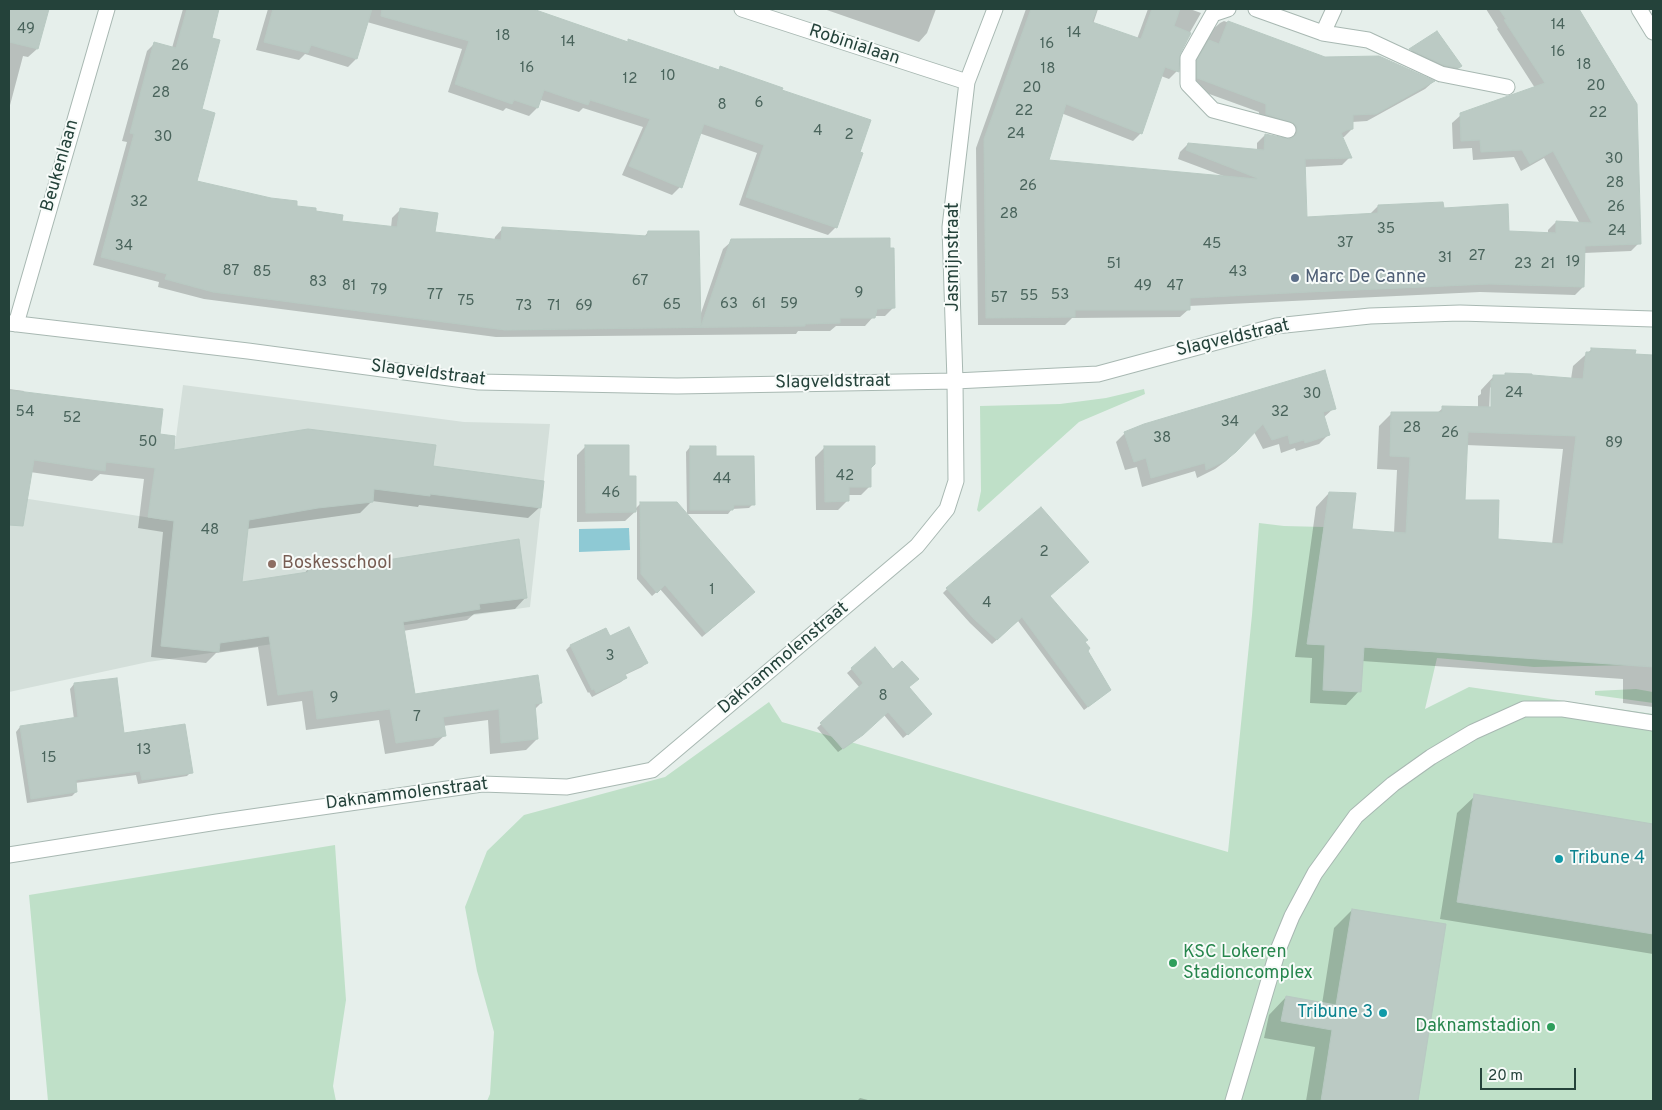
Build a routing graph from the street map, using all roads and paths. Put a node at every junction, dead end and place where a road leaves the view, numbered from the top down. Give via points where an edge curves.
1 (107, 9) edge
2 (742, 9) edge
3 (995, 9) edge
4 (1228, 9) edge
5 (1256, 9) edge
6 (1334, 9) edge
7 (1639, 9) edge
8 (1653, 32) edge
9 (1323, 33) junction
10 (967, 82) junction
11 (1507, 87) dead end
12 (1288, 130) dead end
13 (1653, 319) edge
14 (12, 323) edge
15 (956, 381) junction
16 (947, 509) joint
17 (1653, 723) edge
18 (9, 855) edge
19 (1233, 1101) edge

1 - 14 street, Beukenlaan
2 - 10 street, Robinialaan
3 - 10 street, Jasmijnstraat
4 - 12 street via 1213,14 1188,58 1188,84 1213,110
5 - 9 street
6 - 9 street
7 - 8 street
9 - 11 street via 1368,40 1441,74
10 - 15 street, Jasmijnstraat via 950,227
13 - 15 street, Slagveldstraat via 1460,313 1370,316 1276,326 1098,374
14 - 15 street, Slagveldstraat via 479,382 677,386
15 - 16 street, Jasmijnstraat via 956,481
16 - 18 street, Daknammolenstraat via 917,546 652,770 567,787 472,785
17 - 19 street via 1563,709 1524,709 1473,732 1431,757 1356,816 1315,873 1292,916 1278,950

